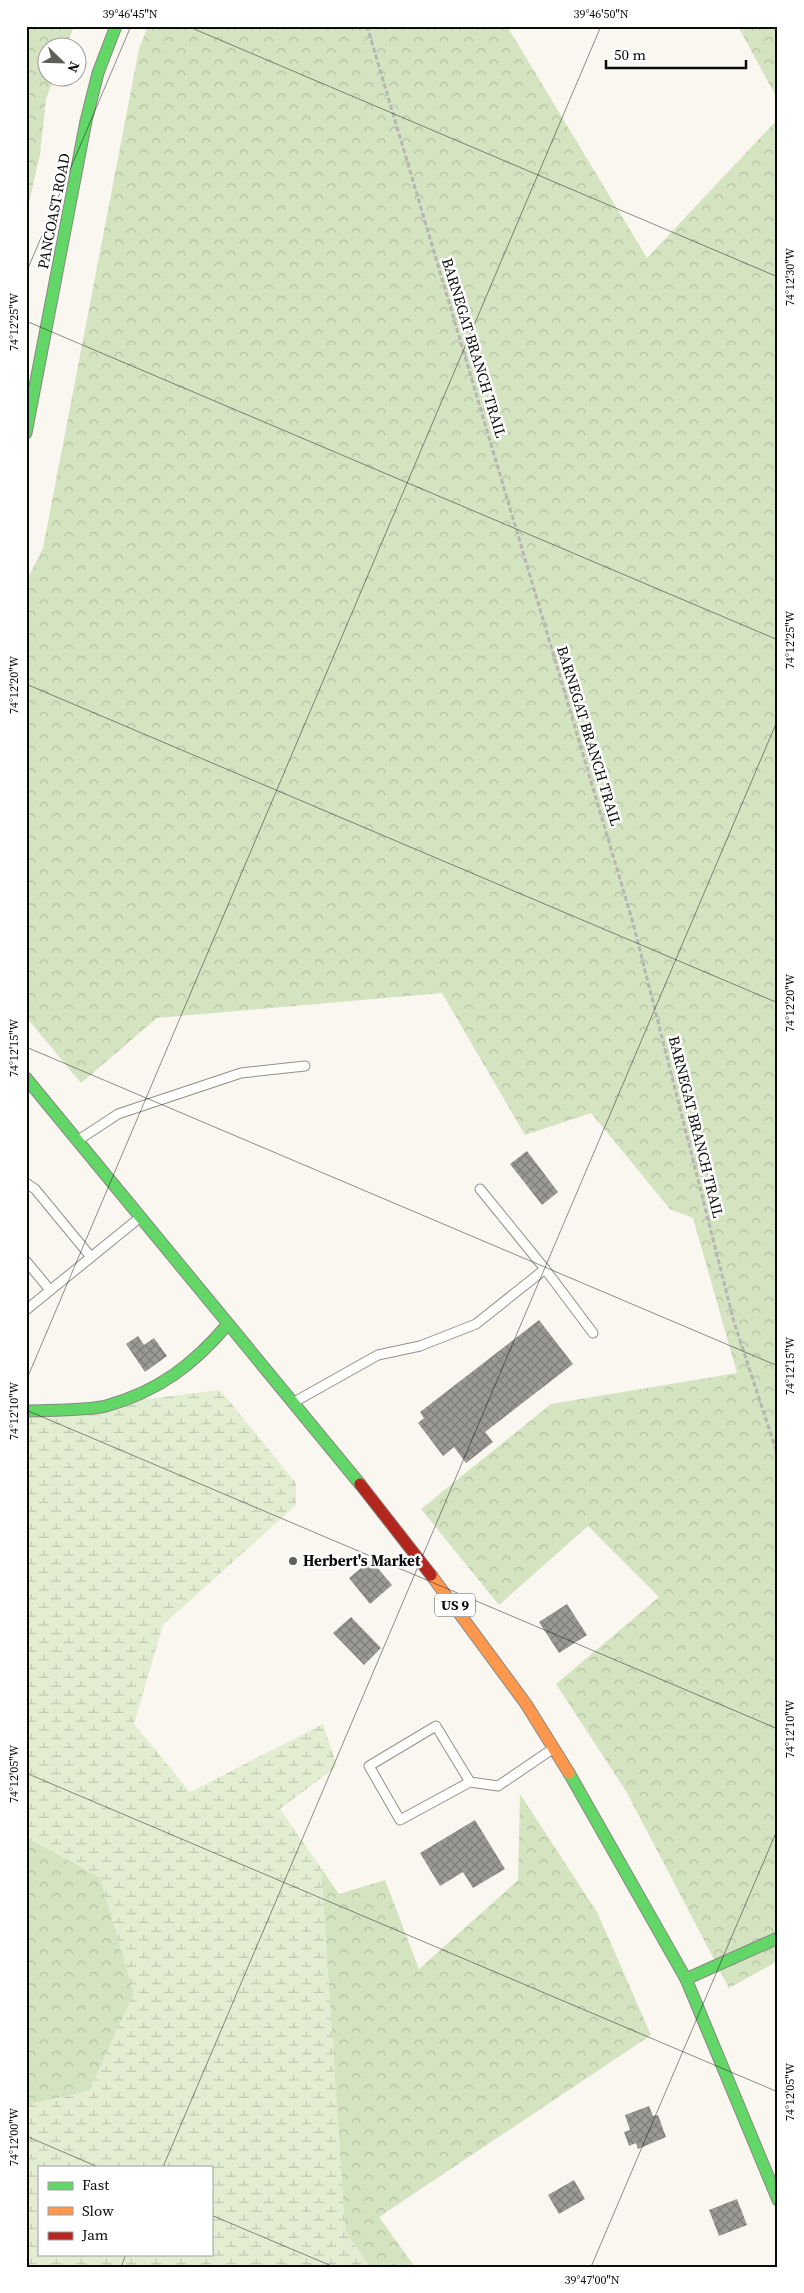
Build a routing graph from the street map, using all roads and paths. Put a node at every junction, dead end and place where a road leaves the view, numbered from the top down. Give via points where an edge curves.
1 (116, 26) edge
2 (367, 26) edge
3 (26, 433) edge
4 (306, 1066) dead end
5 (26, 1078) edge
6 (77, 1141) junction
7 (26, 1183) edge
8 (480, 1189) dead end
9 (140, 1217) junction
10 (91, 1257) junction
11 (26, 1261) edge
12 (545, 1269) junction
13 (50, 1290) junction
14 (26, 1310) edge
15 (228, 1324) junction
16 (593, 1333) dead end
17 (293, 1403) junction
18 (26, 1411) edge
19 (778, 1456) edge
20 (554, 1748) junction
21 (470, 1782) junction
22 (778, 1938) edge
23 (686, 1979) junction
24 (778, 2200) edge

1 - 3 main road, PANCOAST ROAD via 98,73 86,121
2 - 19 path, BARNEGAT BRANCH TRAIL via 633,923 734,1322
4 - 6 lane via 241,1073 186,1091 118,1114
5 - 6 main road, US 9
6 - 9 main road, US 9
7 - 10 lane via 35,1189
8 - 12 lane
9 - 10 lane
9 - 15 main road, US 9
10 - 13 lane
11 - 13 lane
12 - 16 lane
12 - 17 lane via 476,1324 420,1346 378,1356
13 - 14 lane
15 - 17 main road, US 9
15 - 18 main road via 205,1351 161,1385 105,1406
17 - 20 main road, US 9 via 469,1624
20 - 21 lane via 498,1786
20 - 23 main road, US 9
21 - 21 lane via 400,1820 369,1766 436,1726
22 - 23 main road
23 - 24 main road, US 9

